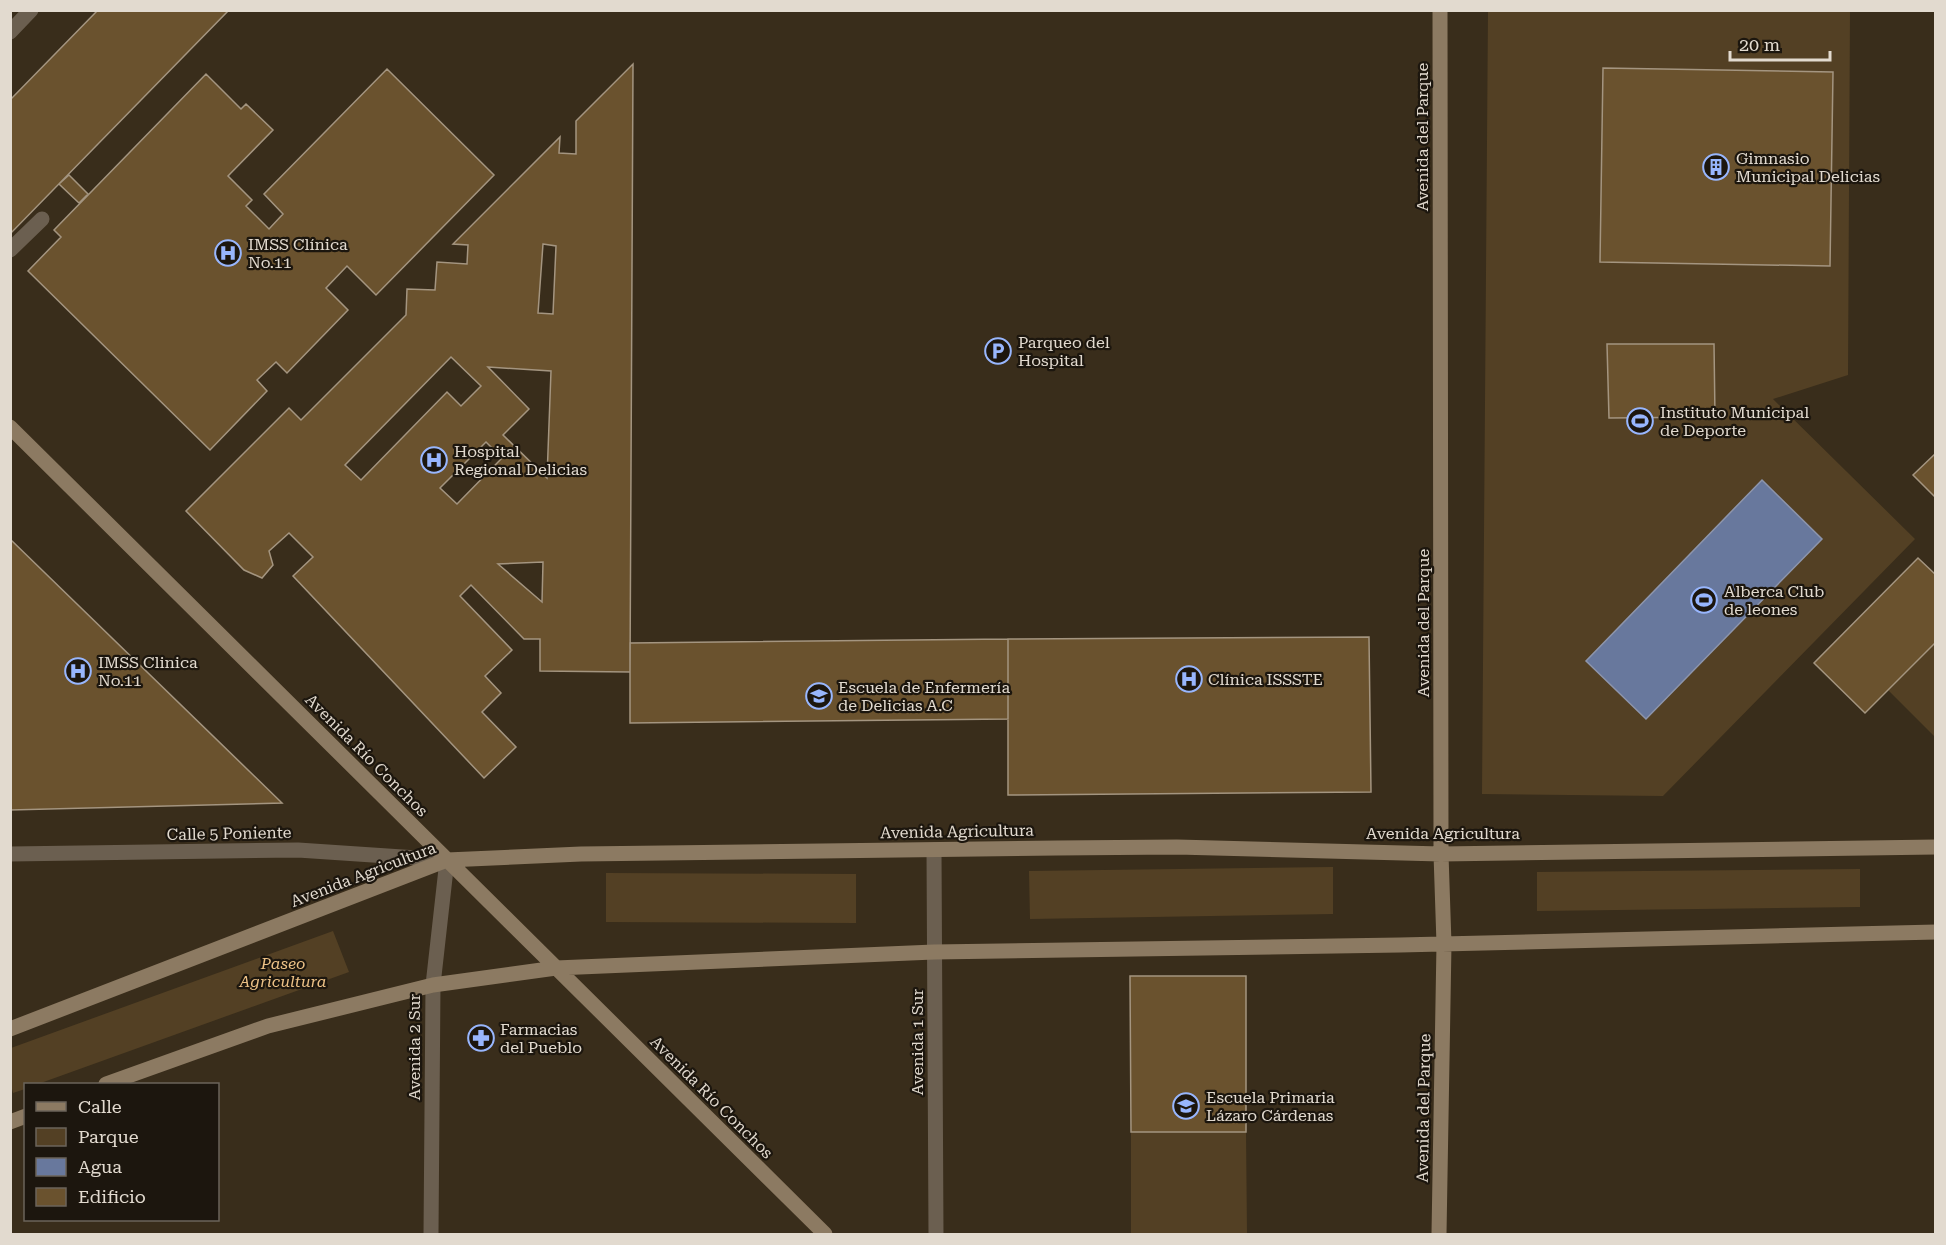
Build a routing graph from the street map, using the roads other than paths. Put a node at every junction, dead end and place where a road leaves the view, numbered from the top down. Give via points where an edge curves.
1 (31, 10) edge
2 (1437, 13) edge
3 (10, 32) edge
4 (42, 219) dead end
5 (10, 250) edge
6 (10, 427) edge
7 (1935, 847) edge
8 (934, 850) junction
9 (10, 854) edge
10 (1441, 854) junction
11 (447, 860) junction
12 (1935, 932) edge
13 (1444, 944) junction
14 (934, 952) junction
15 (556, 968) junction
16 (433, 985) junction
17 (10, 1029) edge
18 (109, 1083) edge
19 (431, 1234) edge
20 (825, 1234) edge
21 (936, 1234) edge
22 (1439, 1234) edge

1 - 3 street
2 - 10 main road, Avenida del Parque
4 - 5 street
6 - 11 main road, Avenida Río Conchos
7 - 10 main road, Avenida Agricultura
8 - 10 main road, Avenida Agricultura via 1177,847
8 - 11 main road, Avenida Agricultura via 582,854
8 - 14 street, Avenida 1 Sur
9 - 11 street, Calle 5 Poniente via 298,850
10 - 13 main road, Avenida del Parque
11 - 15 main road, Avenida Río Conchos
11 - 16 street, Avenida 2 Sur
11 - 17 main road, Avenida Agricultura
12 - 13 main road
13 - 14 main road
13 - 22 main road, Avenida del Parque
14 - 15 main road
14 - 21 street, Avenida 1 Sur
15 - 16 main road
15 - 20 main road, Avenida Río Conchos
16 - 18 main road via 268,1026
16 - 19 street, Avenida 2 Sur

